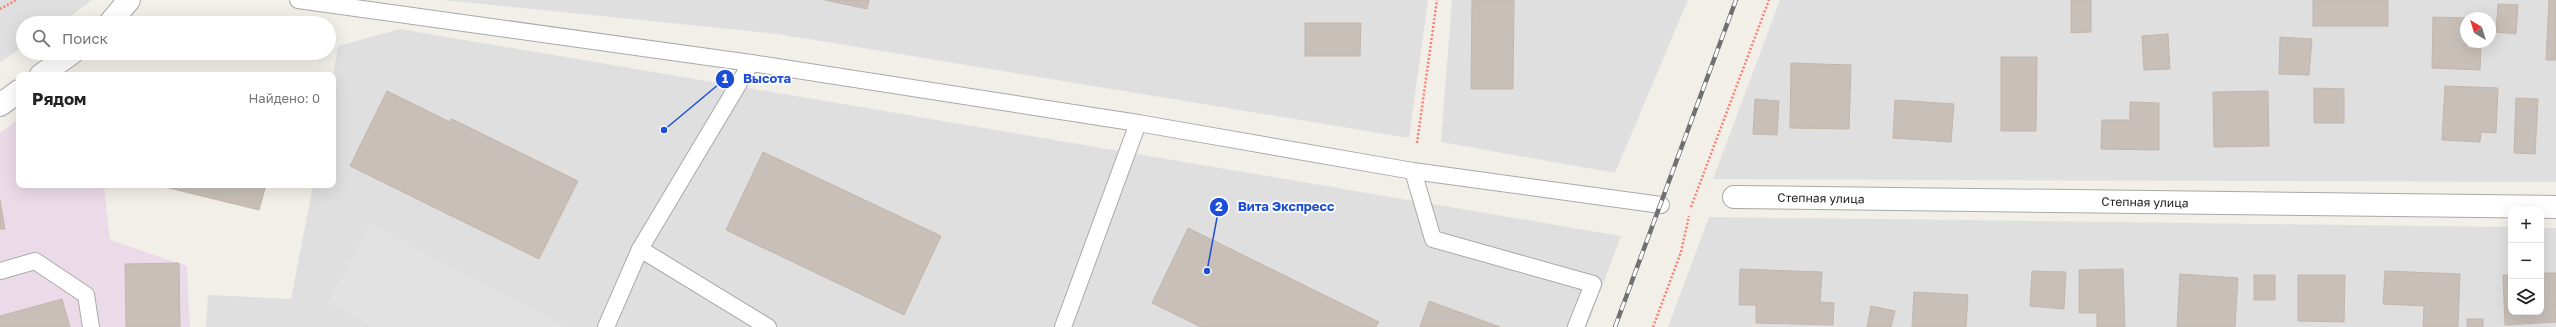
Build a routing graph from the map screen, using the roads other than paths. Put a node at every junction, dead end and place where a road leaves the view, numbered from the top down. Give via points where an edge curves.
1 (129, 0) edge
2 (298, 0) edge
3 (116, 16) edge
4 (62, 60) edge
5 (751, 63) junction
6 (45, 72) edge
7 (16, 93) edge
8 (0, 105) edge
9 (1138, 123) junction
10 (1413, 171) junction
11 (1734, 197) dead end
12 (1660, 205) dead end
13 (2556, 207) edge
14 (640, 250) junction
15 (0, 270) edge
16 (91, 327) edge
17 (606, 327) edge
18 (768, 327) edge
19 (1063, 327) edge
20 (1576, 327) edge

1 - 3 street
2 - 5 lane
4 - 6 street
5 - 9 lane
5 - 14 lane
7 - 8 street
9 - 10 lane
9 - 19 lane
10 - 12 lane
10 - 20 lane via 1433,239 1593,284
11 - 13 street, Степная улица
14 - 17 lane
14 - 18 lane
15 - 16 lane via 35,262 86,295

